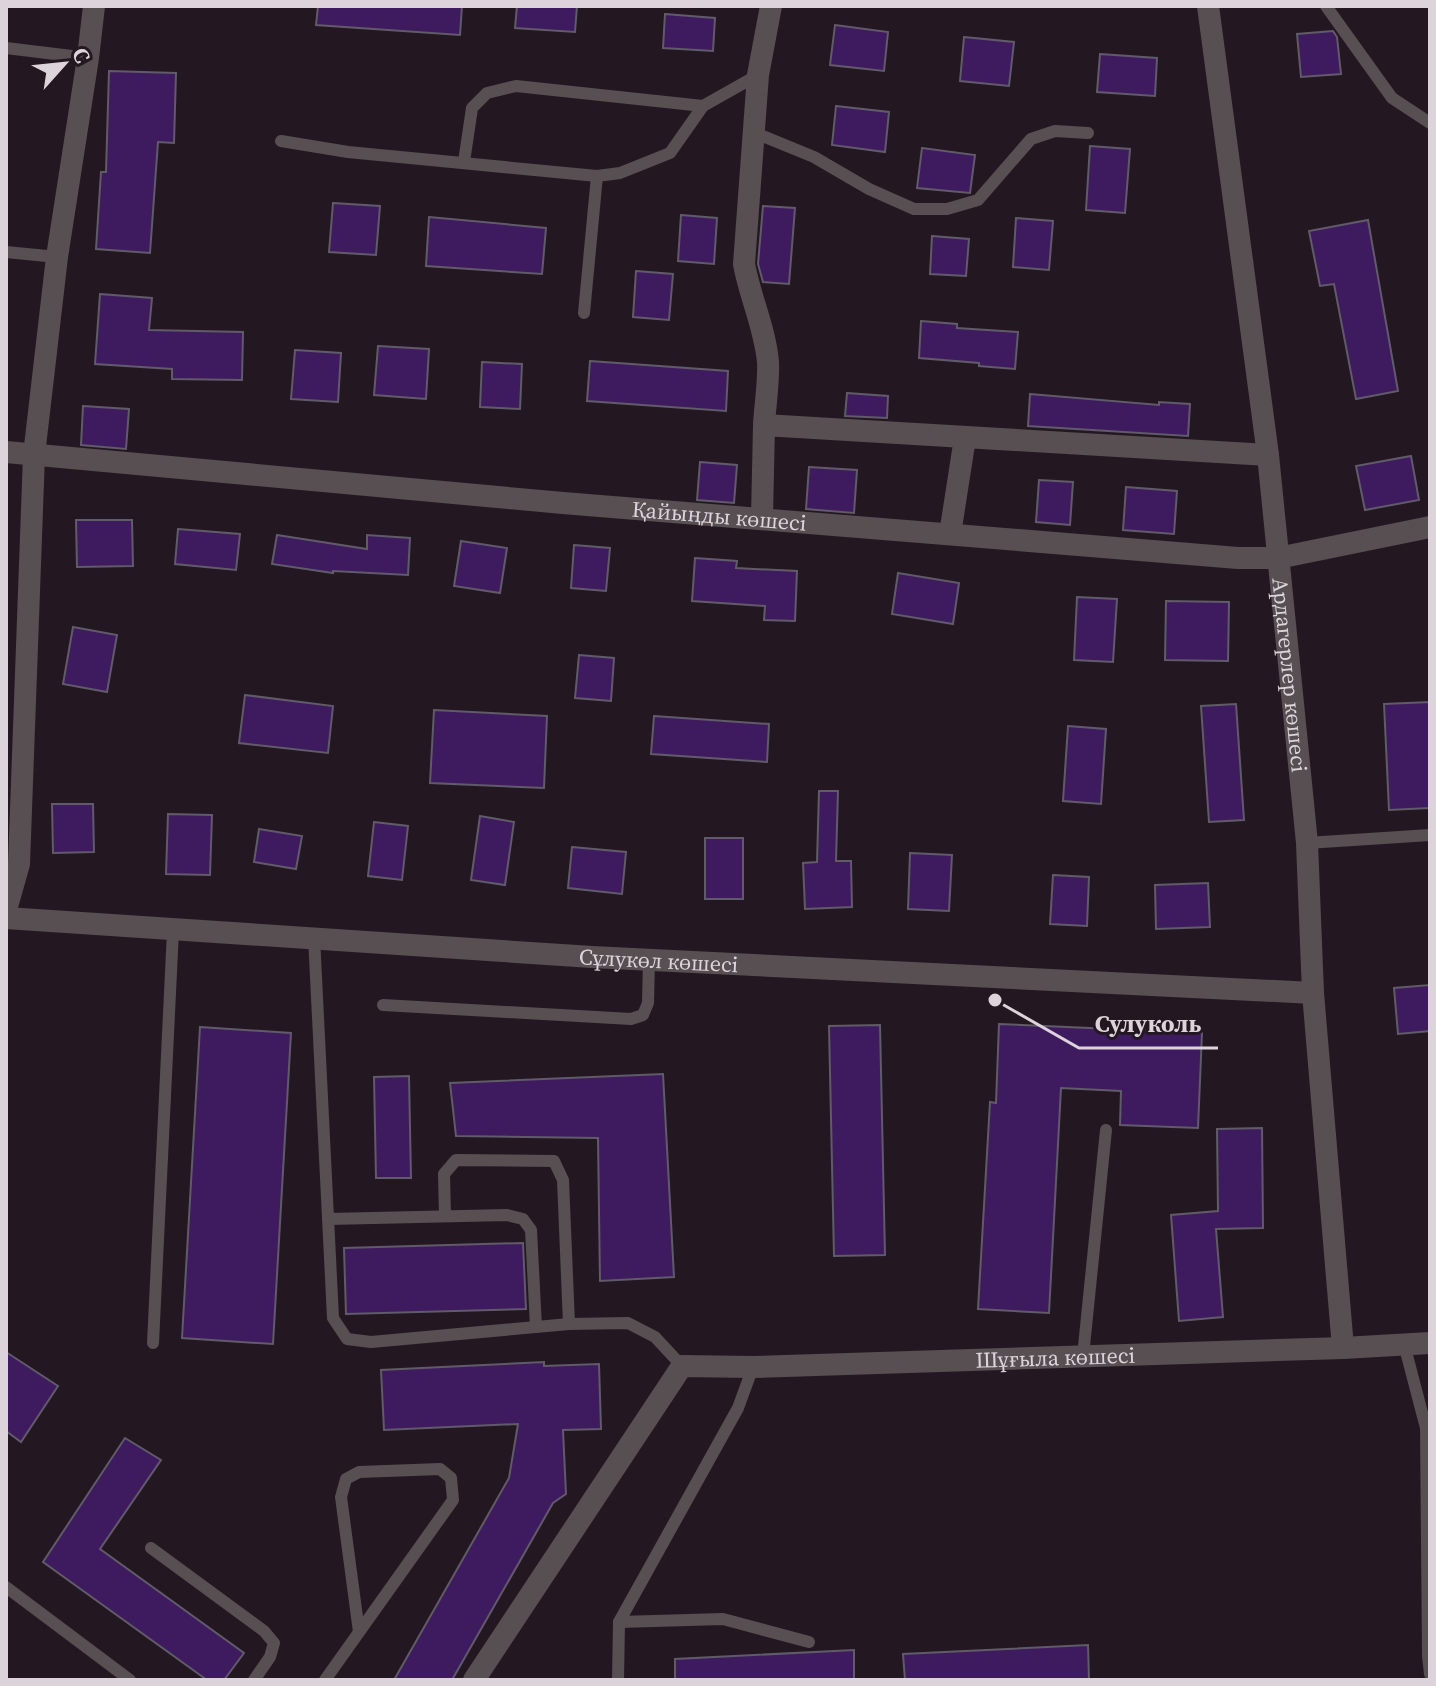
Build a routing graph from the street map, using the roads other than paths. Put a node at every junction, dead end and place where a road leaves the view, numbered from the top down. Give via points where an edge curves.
1 (94, 6) edge
2 (771, 6) edge
3 (1208, 6) edge
4 (1330, 8) edge
5 (6, 48) edge
6 (88, 58) junction
7 (758, 75) junction
8 (703, 106) junction
9 (1430, 123) edge
10 (753, 132) junction
11 (1088, 133) dead end
12 (281, 141) dead end
13 (464, 162) junction
14 (597, 176) junction
15 (6, 252) edge
16 (57, 257) junction
17 (584, 313) dead end
18 (764, 425) junction
19 (965, 438) junction
20 (6, 452) edge
21 (34, 455) junction
22 (1268, 455) junction
23 (762, 518) junction
24 (1430, 527) edge
25 (950, 534) junction
26 (1278, 558) junction
27 (1430, 835) edge
28 (1307, 843) junction
29 (6, 910) edge
30 (6, 918) edge
31 (173, 931) junction
32 (314, 937) junction
33 (649, 960) junction
34 (1313, 993) junction
35 (383, 1005) dead end
36 (1106, 1130) dead end
37 (445, 1216) junction
38 (328, 1219) junction
39 (569, 1324) junction
40 (536, 1327) junction
41 (153, 1343) dead end
42 (1430, 1343) edge
43 (1404, 1344) junction
44 (1343, 1348) junction
45 (1083, 1356) junction
46 (682, 1366) junction
47 (753, 1367) junction
48 (151, 1548) dead end
49 (6, 1587) edge
50 (619, 1622) junction
51 (359, 1632) junction
52 (809, 1642) dead end
53 (1430, 1674) edge
54 (130, 1680) edge
55 (254, 1680) edge
56 (325, 1680) edge
57 (474, 1680) edge
58 (618, 1680) edge

1 - 6 street
2 - 7 street
3 - 22 street, Ардагерлер көшесі
4 - 9 lane via 1392,98
5 - 6 lane
6 - 16 street
7 - 8 lane
7 - 10 street
8 - 13 lane via 516,86 487,93 472,108
8 - 14 lane via 670,153 620,173
10 - 11 lane via 914,209 947,209 978,200 1031,139 1055,131
10 - 18 street via 744,264 768,364
12 - 13 lane
13 - 14 lane
14 - 17 lane
15 - 16 lane
16 - 21 street
18 - 19 street
18 - 23 street
19 - 22 street
19 - 25 street
20 - 21 street, Қайыңды көшесі
21 - 23 street, Қайыңды көшесі
21 - 29 street via 19,864
22 - 26 street, Ардагерлер көшесі
23 - 25 street, Қайыңды көшесі
24 - 26 street, Қайыңды көшесі
25 - 26 street, Қайыңды көшесі
26 - 28 street, Ардагерлер көшесі
27 - 28 lane
28 - 34 street, Ардагерлер көшесі
30 - 31 street, Сұлукөл көшесі
31 - 32 street, Сұлукөл көшесі
31 - 41 lane
32 - 33 street, Сұлукөл көшесі
32 - 38 lane
33 - 34 street, Сұлукөл көшесі
33 - 35 lane via 648,1003 643,1015 631,1019
34 - 44 street, Ардагерлер көшесі
36 - 45 lane
37 - 38 lane
37 - 39 lane via 444,1174 456,1160 554,1161 563,1180
37 - 40 lane via 523,1219 531,1230
38 - 40 lane via 333,1318 347,1339 371,1342
39 - 40 lane
39 - 46 lane via 628,1323 655,1337
42 - 43 street, Шұғыла көшесі
43 - 44 street, Шұғыла көшесі
43 - 53 lane via 1426,1428
44 - 45 street, Шұғыла көшесі
45 - 47 street, Шұғыла көшесі
46 - 47 street, Шұғыла көшесі
46 - 57 street
47 - 50 lane via 738,1408
48 - 55 lane via 274,1643
49 - 54 lane
50 - 52 lane via 723,1619
50 - 58 lane
51 - 51 lane via 453,1500 451,1478 440,1469 359,1472 346,1479 341,1497
51 - 56 lane

